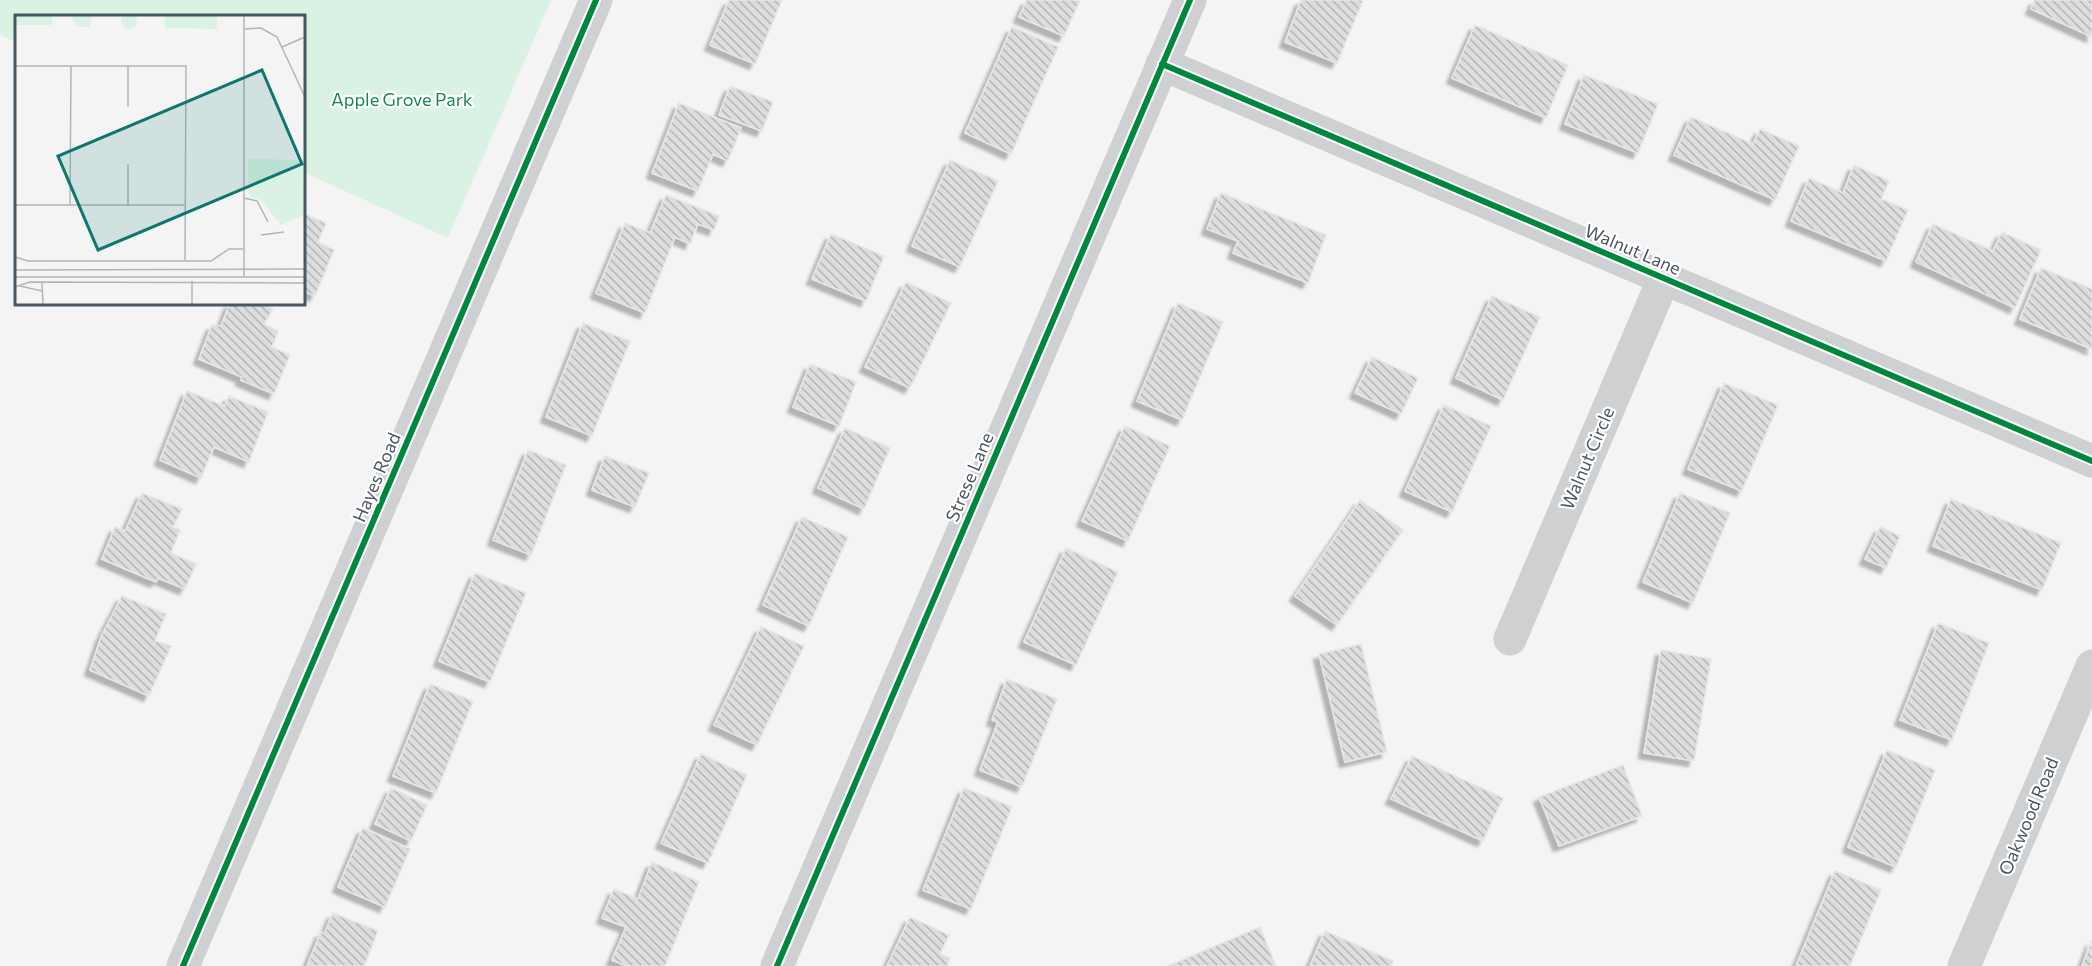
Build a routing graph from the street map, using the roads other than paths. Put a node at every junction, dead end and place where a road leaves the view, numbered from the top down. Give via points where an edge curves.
1 (596, 0) edge
2 (1190, 0) edge
3 (1162, 64) junction
4 (1664, 278) junction
5 (2092, 461) edge
6 (1510, 639) dead end
7 (2092, 666) edge
8 (183, 966) edge
9 (777, 966) edge
10 (1964, 966) edge

1 - 8 street, Hayes Road
2 - 3 street, Strese Lane
3 - 4 street, Walnut Lane
3 - 9 street, Strese Lane
4 - 5 street, Walnut Lane
4 - 6 street, Walnut Circle
7 - 10 street, Oakwood Road

